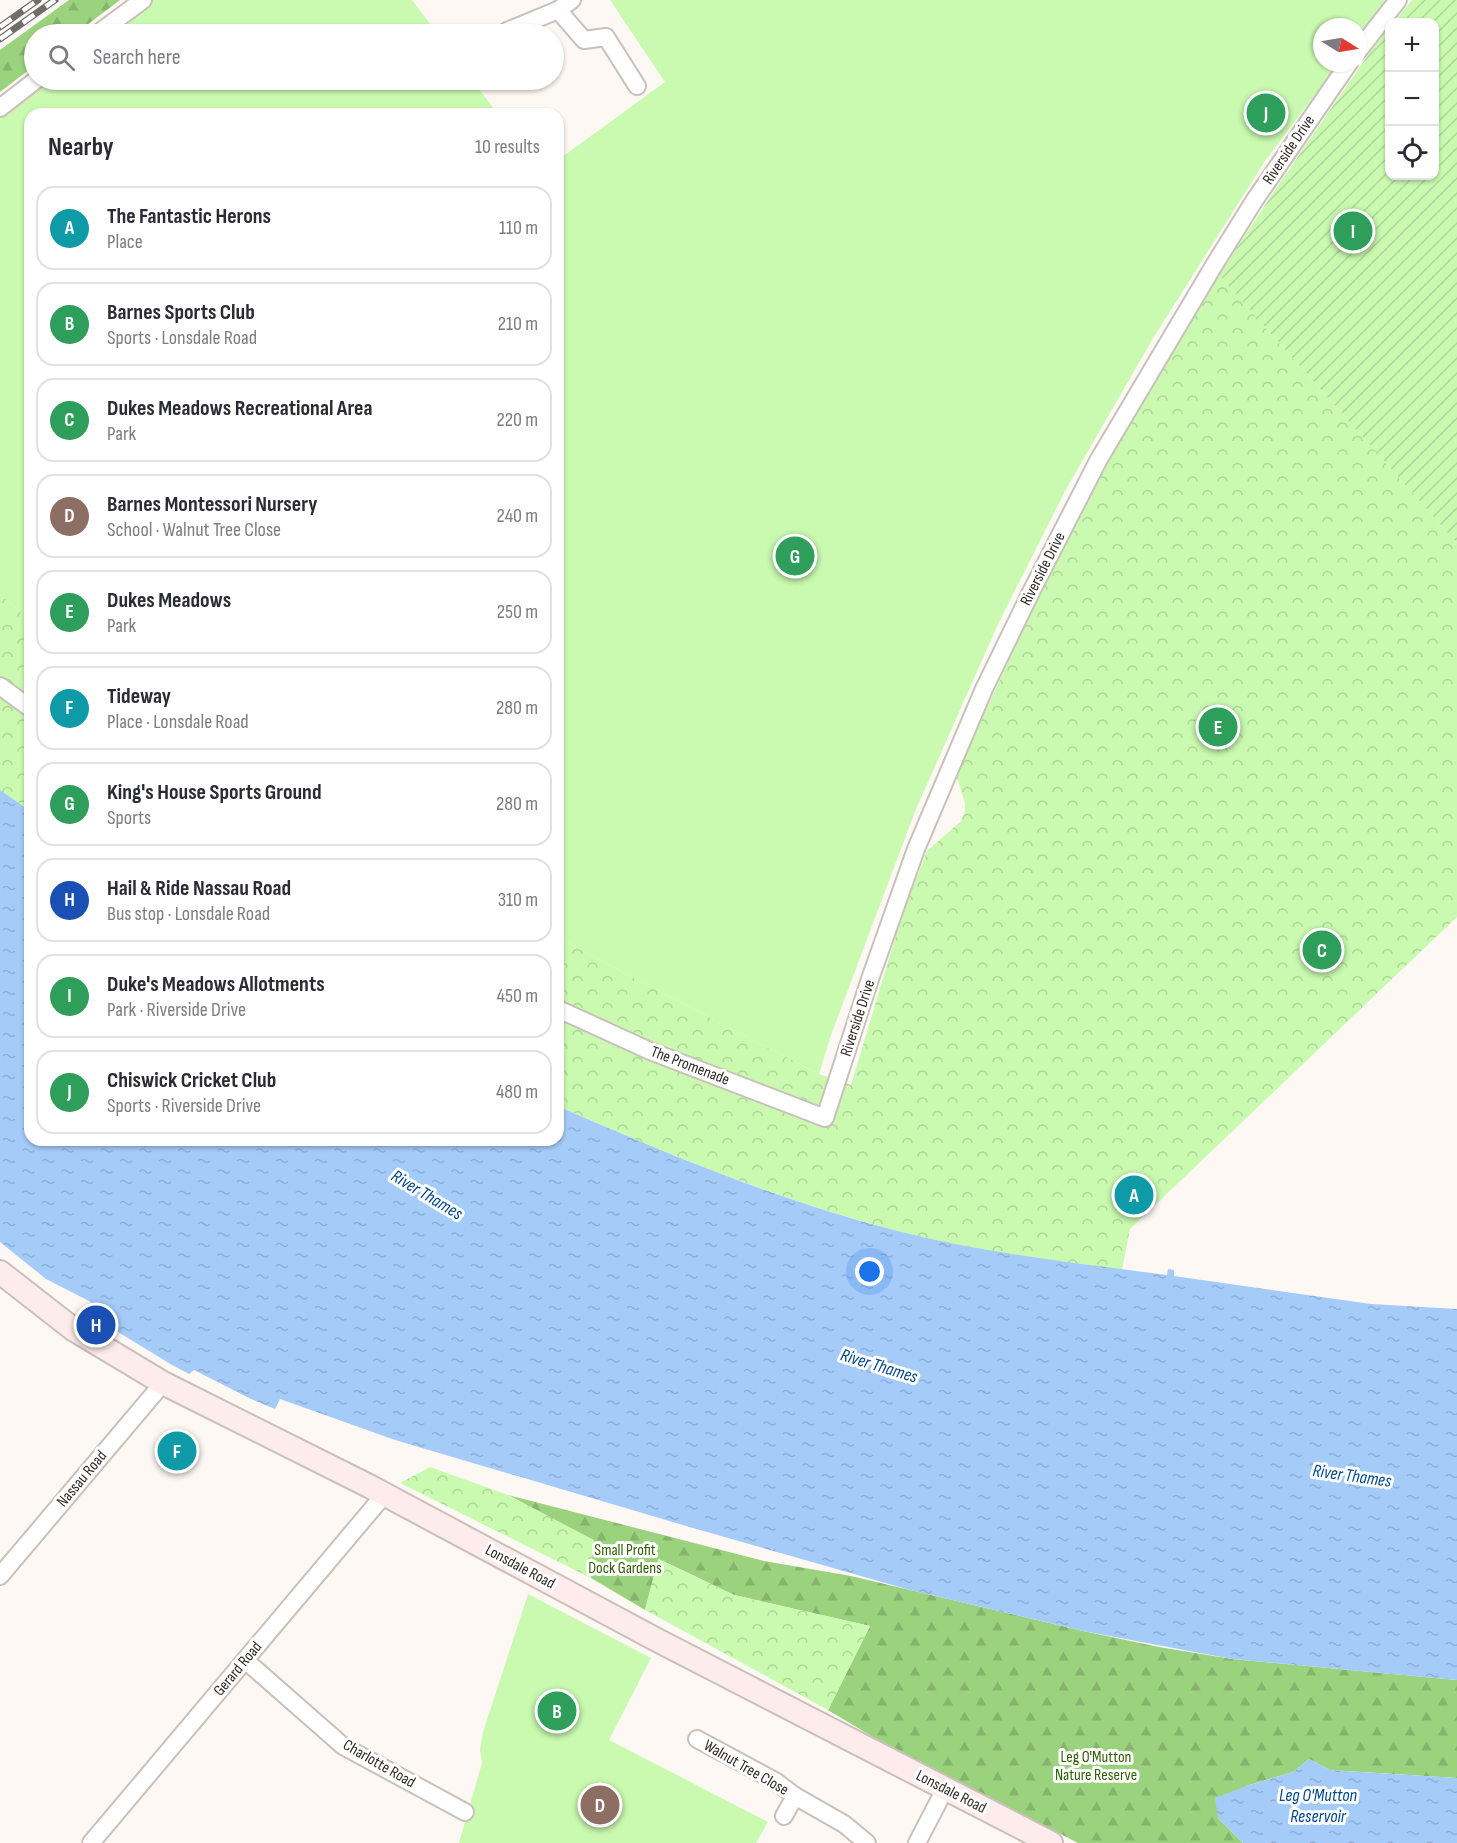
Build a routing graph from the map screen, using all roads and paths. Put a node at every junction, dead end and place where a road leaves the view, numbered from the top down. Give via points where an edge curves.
1 (143, 0) edge
2 (1398, 0) edge
3 (565, 5) edge
4 (111, 24) edge
5 (523, 24) edge
6 (1367, 40) edge
7 (1342, 72) edge
8 (637, 86) dead end
9 (24, 89) edge
10 (0, 108) edge
11 (0, 686) edge
12 (24, 704) edge
13 (564, 1012) edge
14 (825, 1118) joint
15 (0, 1272) edge
16 (163, 1383) junction
17 (384, 1495) junction
18 (0, 1576) edge
19 (245, 1660) junction
20 (697, 1739) dead end
21 (945, 1789) junction
22 (795, 1796) junction
23 (465, 1812) dead end
24 (784, 1816) dead end
25 (91, 1843) edge
26 (867, 1843) edge
27 (917, 1843) edge
28 (1051, 1843) edge

1 - 4 street
2 - 6 street
3 - 5 street
3 - 8 street via 584,40 606,37
7 - 14 street, Riverside Drive via 1213,267 1099,459 1031,592 925,827
9 - 10 street
11 - 12 street
13 - 14 street, The Promenade via 650,1051
15 - 16 main road, Lonsdale Road via 73,1329
16 - 17 main road, Lonsdale Road
16 - 18 street, Nassau Road
17 - 19 street, Gerard Road
17 - 21 main road, Lonsdale Road
19 - 23 street, Charlotte Road via 344,1746
19 - 25 street, Gerard Road
20 - 22 street, Walnut Tree Close via 775,1780
21 - 27 street
21 - 28 main road, Lonsdale Road
22 - 24 street, Walnut Tree Close
22 - 26 street, Walnut Tree Close via 844,1824

